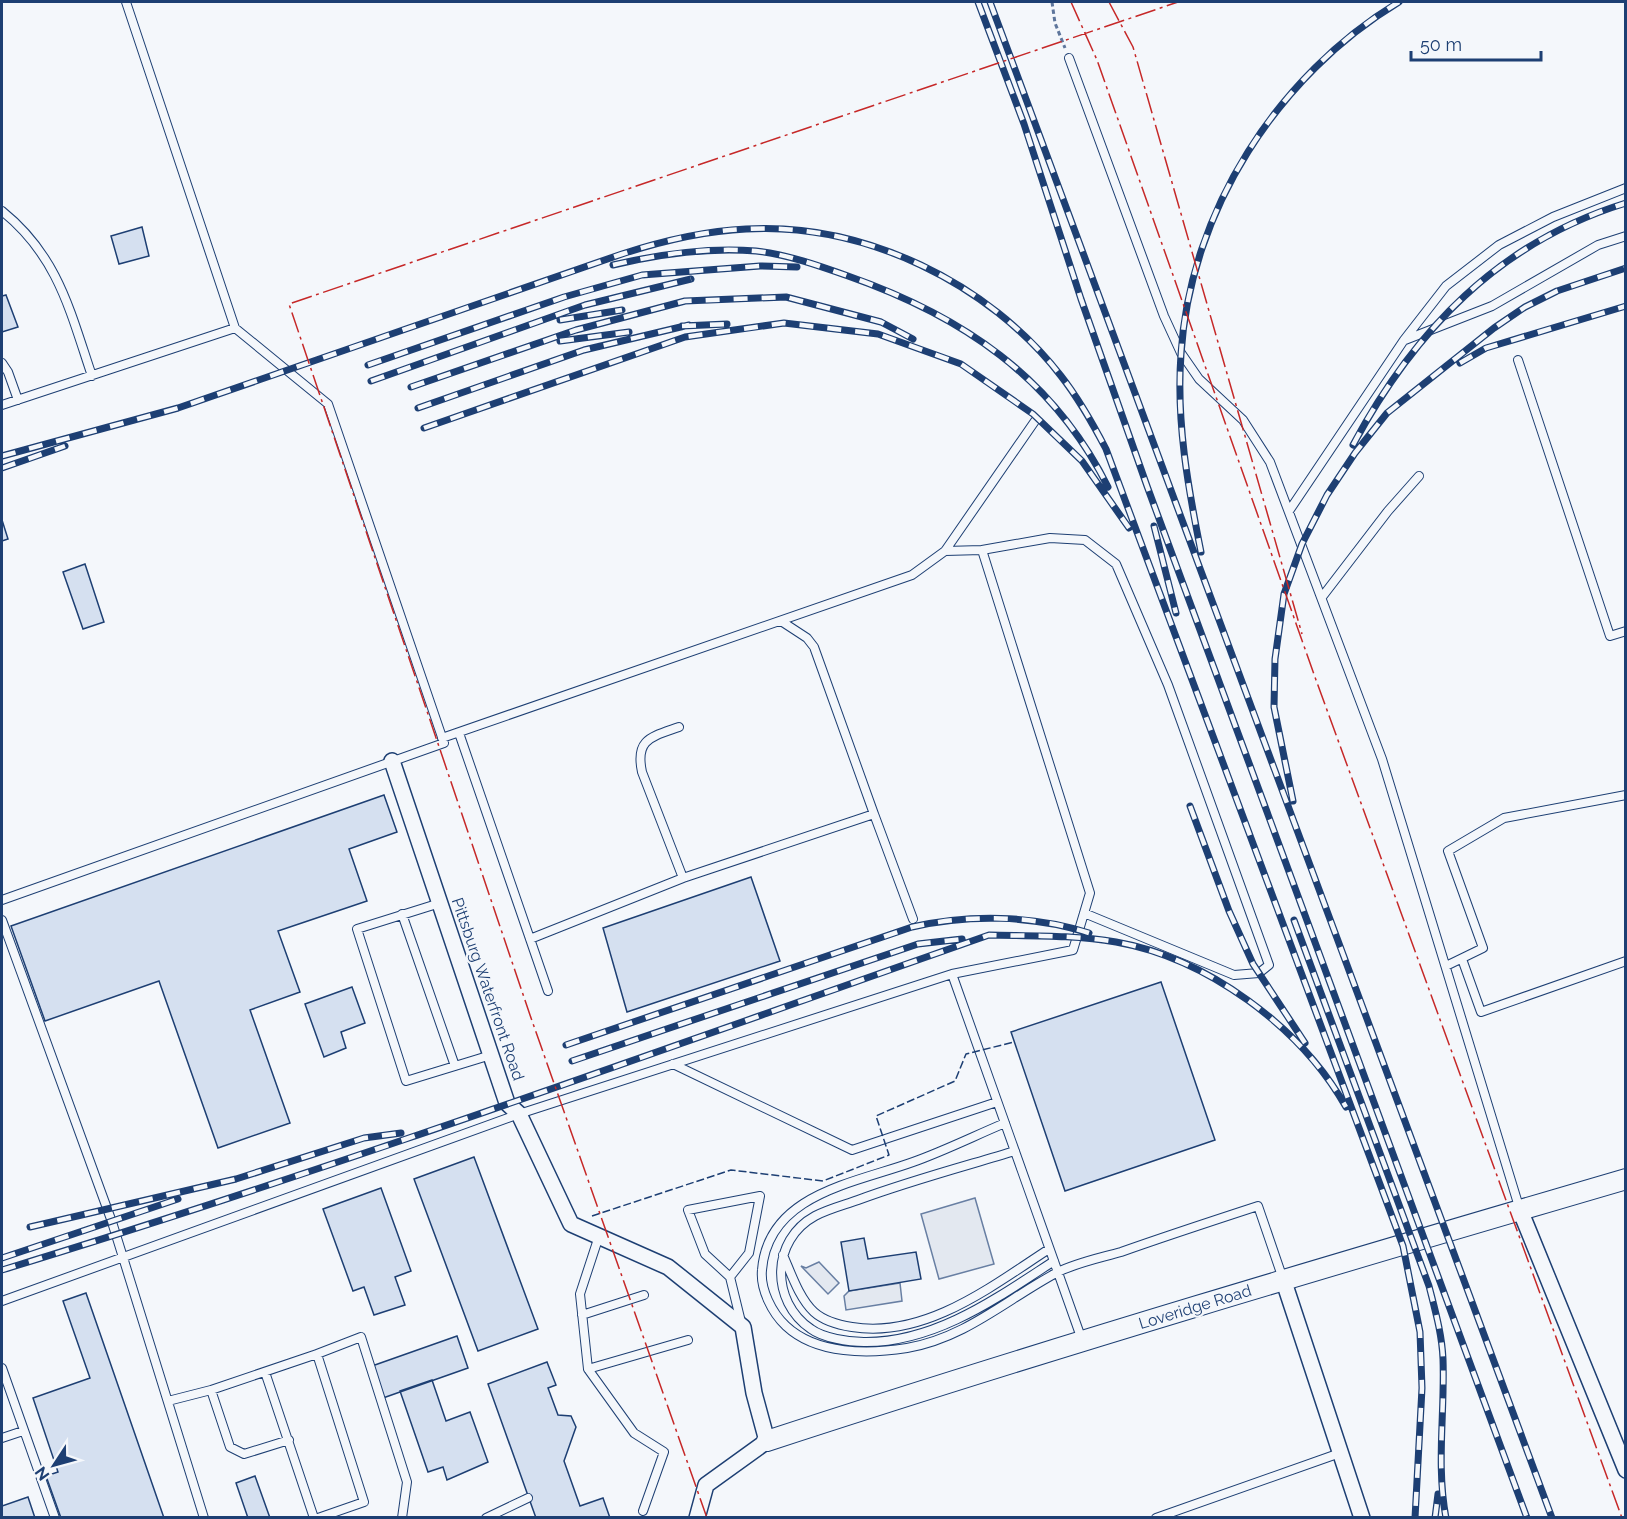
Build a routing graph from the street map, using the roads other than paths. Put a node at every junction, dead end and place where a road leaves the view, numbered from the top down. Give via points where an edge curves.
1 (126, 2) edge
2 (1069, 58) road end
3 (1626, 188) edge
4 (2, 211) edge
5 (1626, 236) edge
6 (235, 328) junction
7 (1404, 340) junction
8 (1518, 360) dead end
9 (2, 363) edge
10 (92, 376) junction
11 (18, 400) junction
12 (2, 405) edge
13 (1035, 421) dead end
14 (1419, 477) dead end
15 (1290, 511) junction
16 (982, 550) junction
17 (945, 551) junction
18 (1322, 597) junction
19 (781, 621) junction
20 (1626, 631) edge
21 (679, 727) dead end
22 (459, 733) junction
23 (442, 738) junction
24 (392, 761) junction
25 (1626, 795) edge
26 (874, 814) junction
27 (683, 878) junction
28 (2, 900) edge
29 (440, 903) junction
30 (1084, 913) junction
31 (402, 914) junction
32 (913, 919) dead end
33 (2, 920) edge
34 (531, 939) junction
35 (1462, 959) junction
36 (1626, 961) edge
37 (1446, 966) junction
38 (952, 974) junction
39 (548, 991) dead end
40 (491, 1055) junction
41 (673, 1064) junction
42 (455, 1066) junction
43 (997, 1102) junction
44 (519, 1114) junction
45 (1005, 1123) junction
46 (1015, 1151) junction
47 (1626, 1179) edge
48 (1520, 1210) junction
49 (599, 1236) junction
50 (1049, 1249) junction
51 (782, 1254) junction
52 (123, 1256) junction
53 (1054, 1261) junction
54 (1058, 1272) junction
55 (730, 1277) junction
56 (1283, 1279) junction
57 (644, 1295) dead end
58 (2, 1301) edge
59 (582, 1316) junction
60 (742, 1327) junction
61 (688, 1340) dead end
62 (1082, 1342) junction
63 (317, 1354) junction
64 (2, 1368) edge
65 (588, 1369) junction
66 (265, 1372) junction
67 (211, 1390) junction
68 (168, 1401) junction
69 (23, 1431) junction
70 (2, 1438) edge
71 (289, 1440) junction
72 (767, 1441) junction
73 (1340, 1453) junction
74 (1626, 1470) edge
75 (528, 1498) dead end
76 (643, 1511) dead end
77 (54, 1518) edge
78 (204, 1518) edge
79 (316, 1518) edge
80 (402, 1518) edge
81 (486, 1518) edge
82 (697, 1518) edge
83 (1156, 1518) edge
84 (1362, 1518) edge

1 - 6 lane
2 - 15 lane via 1181,353 1199,379 1243,420 1270,462
3 - 7 lane via 1552,217 1499,246 1446,286
4 - 10 lane via 41,250 62,290
5 - 7 lane via 1598,245 1492,306
6 - 10 lane
6 - 23 lane via 328,404
7 - 15 lane
8 - 20 lane via 1610,636
9 - 11 lane
10 - 11 lane
11 - 12 lane
13 - 17 lane
14 - 18 lane
15 - 18 lane
16 - 17 lane
16 - 30 lane via 1090,893
16 - 30 lane via 1050,538 1085,540 1116,564 1168,685 1269,965 1259,973 1234,975
17 - 19 lane via 912,575
18 - 37 lane via 1382,759
19 - 22 lane
19 - 26 lane via 814,647
21 - 27 lane via 651,737 639,756
22 - 23 lane
22 - 34 lane
23 - 24 lane via 444,743
24 - 28 lane
24 - 29 street, Pittsburg Waterfront Road
25 - 35 lane via 1504,818 1448,851 1483,948
26 - 27 lane
26 - 32 lane
27 - 34 lane
29 - 31 lane
29 - 40 street, Pittsburg Waterfront Road
30 - 38 lane via 1073,950
31 - 42 lane
31 - 42 lane via 357,929 406,1081
33 - 52 lane
34 - 39 lane
35 - 36 lane via 1481,1012
35 - 37 lane
37 - 48 lane
38 - 41 lane
38 - 43 lane
40 - 42 lane
40 - 44 street, Pittsburg Waterfront Road via 507,1102
41 - 43 lane via 852,1150
41 - 44 lane
43 - 45 lane
44 - 49 street, Pittsburg Waterfront Road via 571,1224
44 - 52 lane
45 - 46 lane
45 - 54 lane via 915,1162 812,1196 783,1219 764,1250 761,1278 769,1303 786,1326 808,1342 872,1352 950,1336
46 - 50 lane
46 - 51 lane via 900,1184 814,1217 794,1235
47 - 48 street, Loveridge Road
48 - 56 street, Loveridge Road
48 - 74 street
49 - 59 lane via 579,1294
49 - 60 street, Pittsburg Waterfront Road via 668,1267
50 - 51 lane via 949,1310 912,1324 872,1330 836,1324 814,1312
50 - 53 lane
51 - 53 lane via 779,1273 784,1296 794,1313 812,1330 862,1342 889,1341 922,1333 960,1318
52 - 58 lane
52 - 68 lane
53 - 54 lane
54 - 56 lane via 1258,1206
54 - 62 lane
55 - 55 lane via 705,1254 688,1210 760,1196 749,1253
55 - 60 lane
56 - 62 street, Loveridge Road
56 - 73 street
57 - 59 lane
59 - 65 lane
60 - 72 street
61 - 65 lane
62 - 72 street, Loveridge Road
63 - 66 lane
63 - 79 lane via 364,1502
63 - 80 lane via 362,1337 407,1482
64 - 69 lane
65 - 76 lane via 634,1433 664,1452
66 - 67 lane
66 - 71 lane
67 - 68 lane
67 - 71 lane via 230,1447 244,1454
68 - 78 lane
69 - 70 lane
69 - 77 lane
71 - 79 lane
72 - 82 street via 706,1485
73 - 83 lane
73 - 84 street
75 - 81 lane

